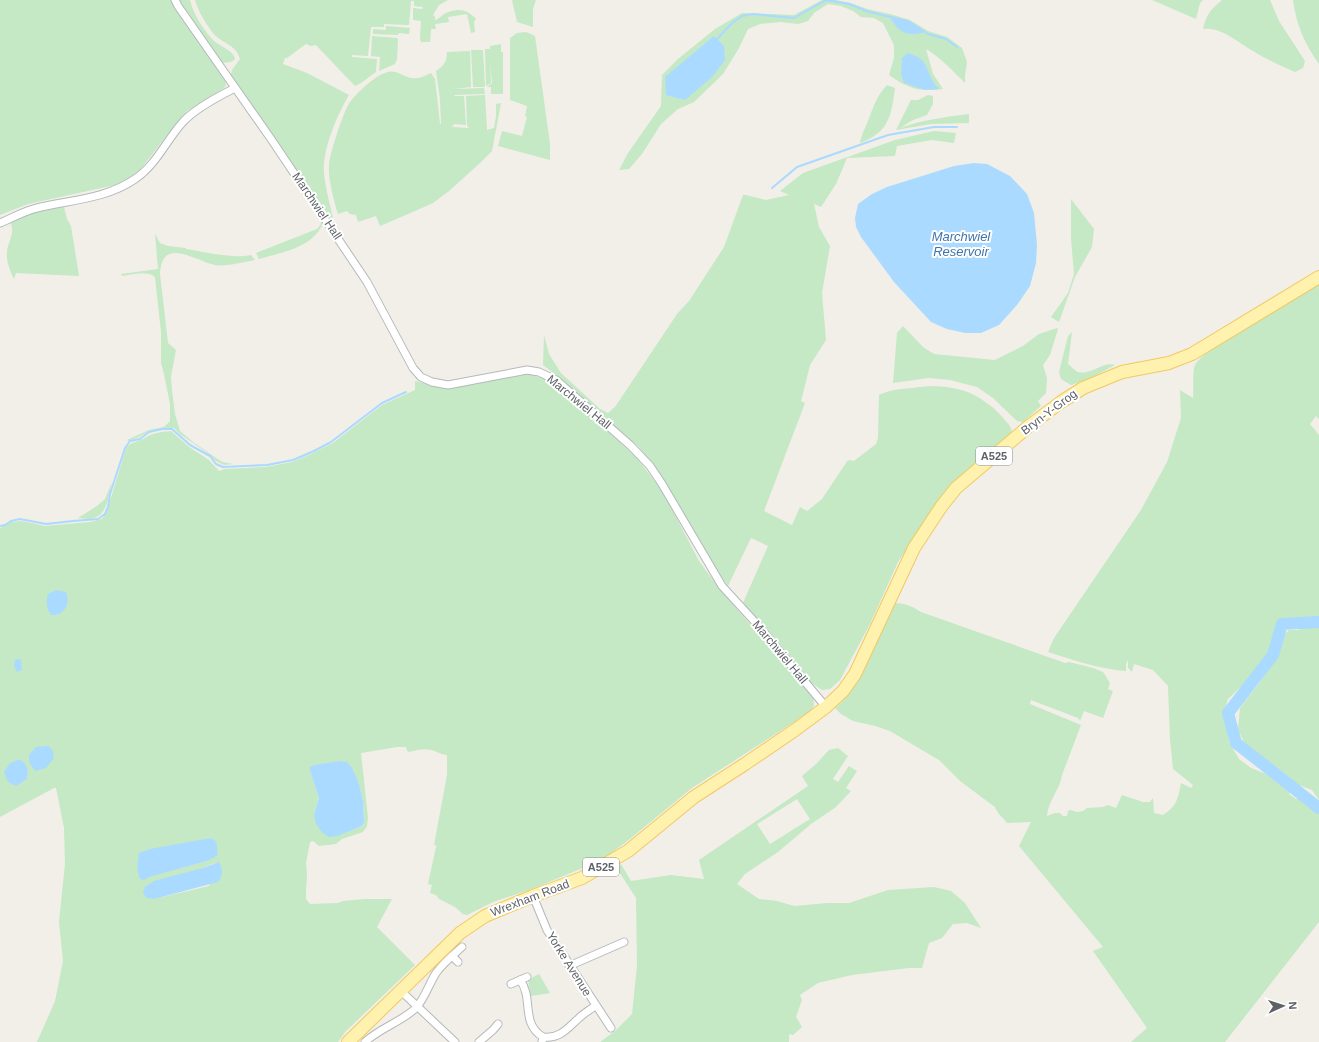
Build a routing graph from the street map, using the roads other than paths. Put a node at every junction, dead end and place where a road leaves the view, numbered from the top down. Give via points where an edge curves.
1 (175, 0) edge
2 (235, 88) junction
3 (0, 223) edge
4 (1319, 276) edge
5 (826, 707) junction
6 (533, 896) junction
7 (624, 942) dead end
8 (462, 947) dead end
9 (452, 956) junction
10 (458, 962) dead end
11 (569, 966) junction
12 (511, 984) dead end
13 (401, 990) junction
14 (417, 1006) junction
15 (595, 1006) junction
16 (498, 1024) dead end
17 (610, 1028) dead end
18 (543, 1040) edge
19 (348, 1042) edge
20 (365, 1042) edge
21 (455, 1042) edge
22 (478, 1042) edge

1 - 2 street, Marchwiel Hall
2 - 3 street via 207,103 183,121 150,166 134,180 104,195 36,208
2 - 5 street, Marchwiel Hall via 367,282 413,368 421,377 448,385 527,370 539,372 556,380 650,466 722,586
4 - 5 main road, Bryn-Y-Grog / A525 via 1192,354 1168,363 1122,372 1083,388 1029,426 956,488 914,548 855,674 843,691
5 - 6 main road, Wrexham Road / A525 via 694,797 628,851 582,878
6 - 11 street, Yorke Avenue via 547,930
6 - 13 main road, Wrexham Road / A525 via 485,916 460,933
7 - 11 street via 608,953
8 - 9 street
9 - 10 street
9 - 14 street via 436,973
11 - 15 street, Yorke Avenue
12 - 18 street via 524,978 530,1022
13 - 14 street
13 - 19 main road, Wrexham Road / A525
14 - 20 street
14 - 21 street
15 - 17 street, Yorke Avenue
15 - 18 street via 563,1033
16 - 22 street via 495,1033

